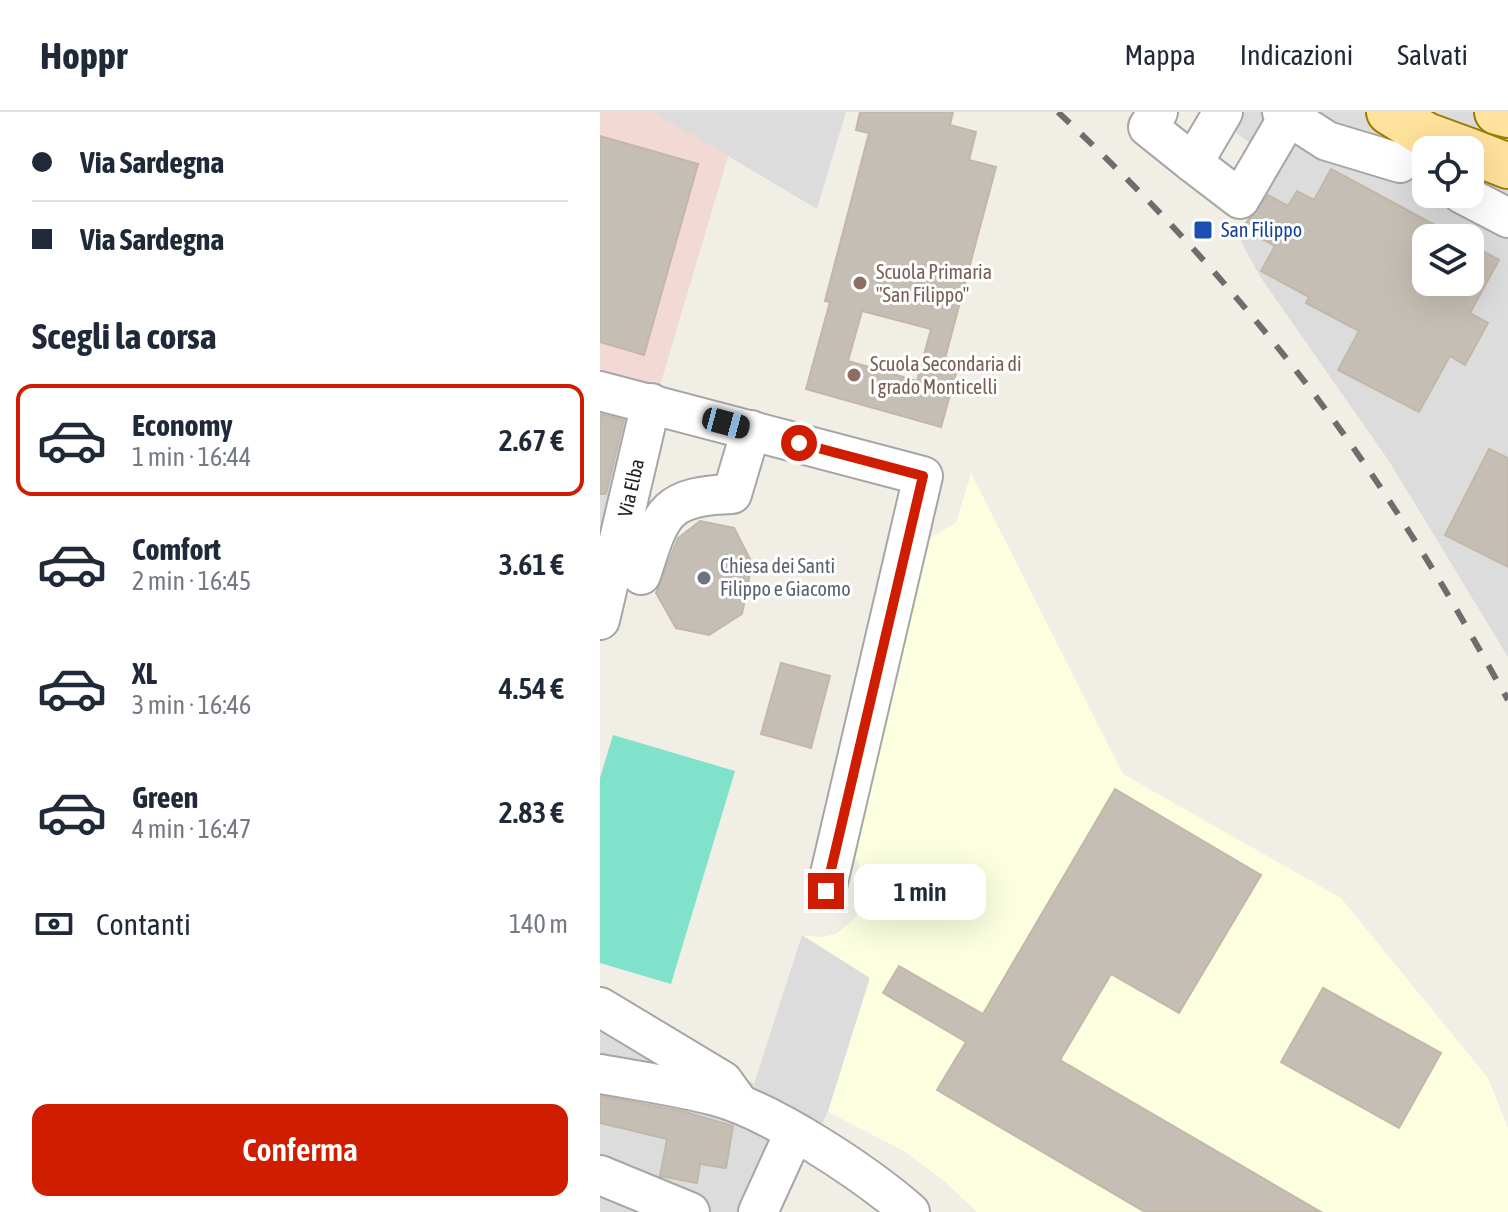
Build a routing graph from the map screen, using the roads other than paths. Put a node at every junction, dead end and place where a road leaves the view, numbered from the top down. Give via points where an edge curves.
1 (1158, 112) edge
2 (1223, 112) edge
3 (1389, 112) edge
4 (1497, 112) edge
5 (1297, 114) edge
6 (1508, 115) edge
7 (1429, 136) edge
8 (1484, 157) edge
9 (1193, 163) junction
10 (1508, 166) edge
11 (1412, 169) edge
12 (1488, 207) edge
13 (600, 391) edge
14 (651, 403) junction
15 (751, 430) junction
16 (641, 575) dead end
17 (600, 620) edge
18 (826, 891) dead end
19 (606, 1010) edge
20 (600, 1074) edge
21 (740, 1104) junction
22 (794, 1133) junction
23 (600, 1175) edge
24 (690, 1212) edge
25 (758, 1212) edge
26 (910, 1212) edge

1 - 9 street via 1148,127
2 - 9 street
3 - 7 main road
4 - 6 main road
5 - 9 street via 1240,199
5 - 11 street via 1327,141
8 - 10 main road
10 - 12 street via 1497,176
13 - 14 street
14 - 15 street
14 - 17 street, Via Elba
15 - 16 street via 732,494 699,495 667,509
15 - 18 street via 923,476
19 - 20 street via 619,1041 617,1053
19 - 21 street via 723,1081
20 - 21 street
21 - 22 street
22 - 25 street
22 - 26 street
23 - 24 street

